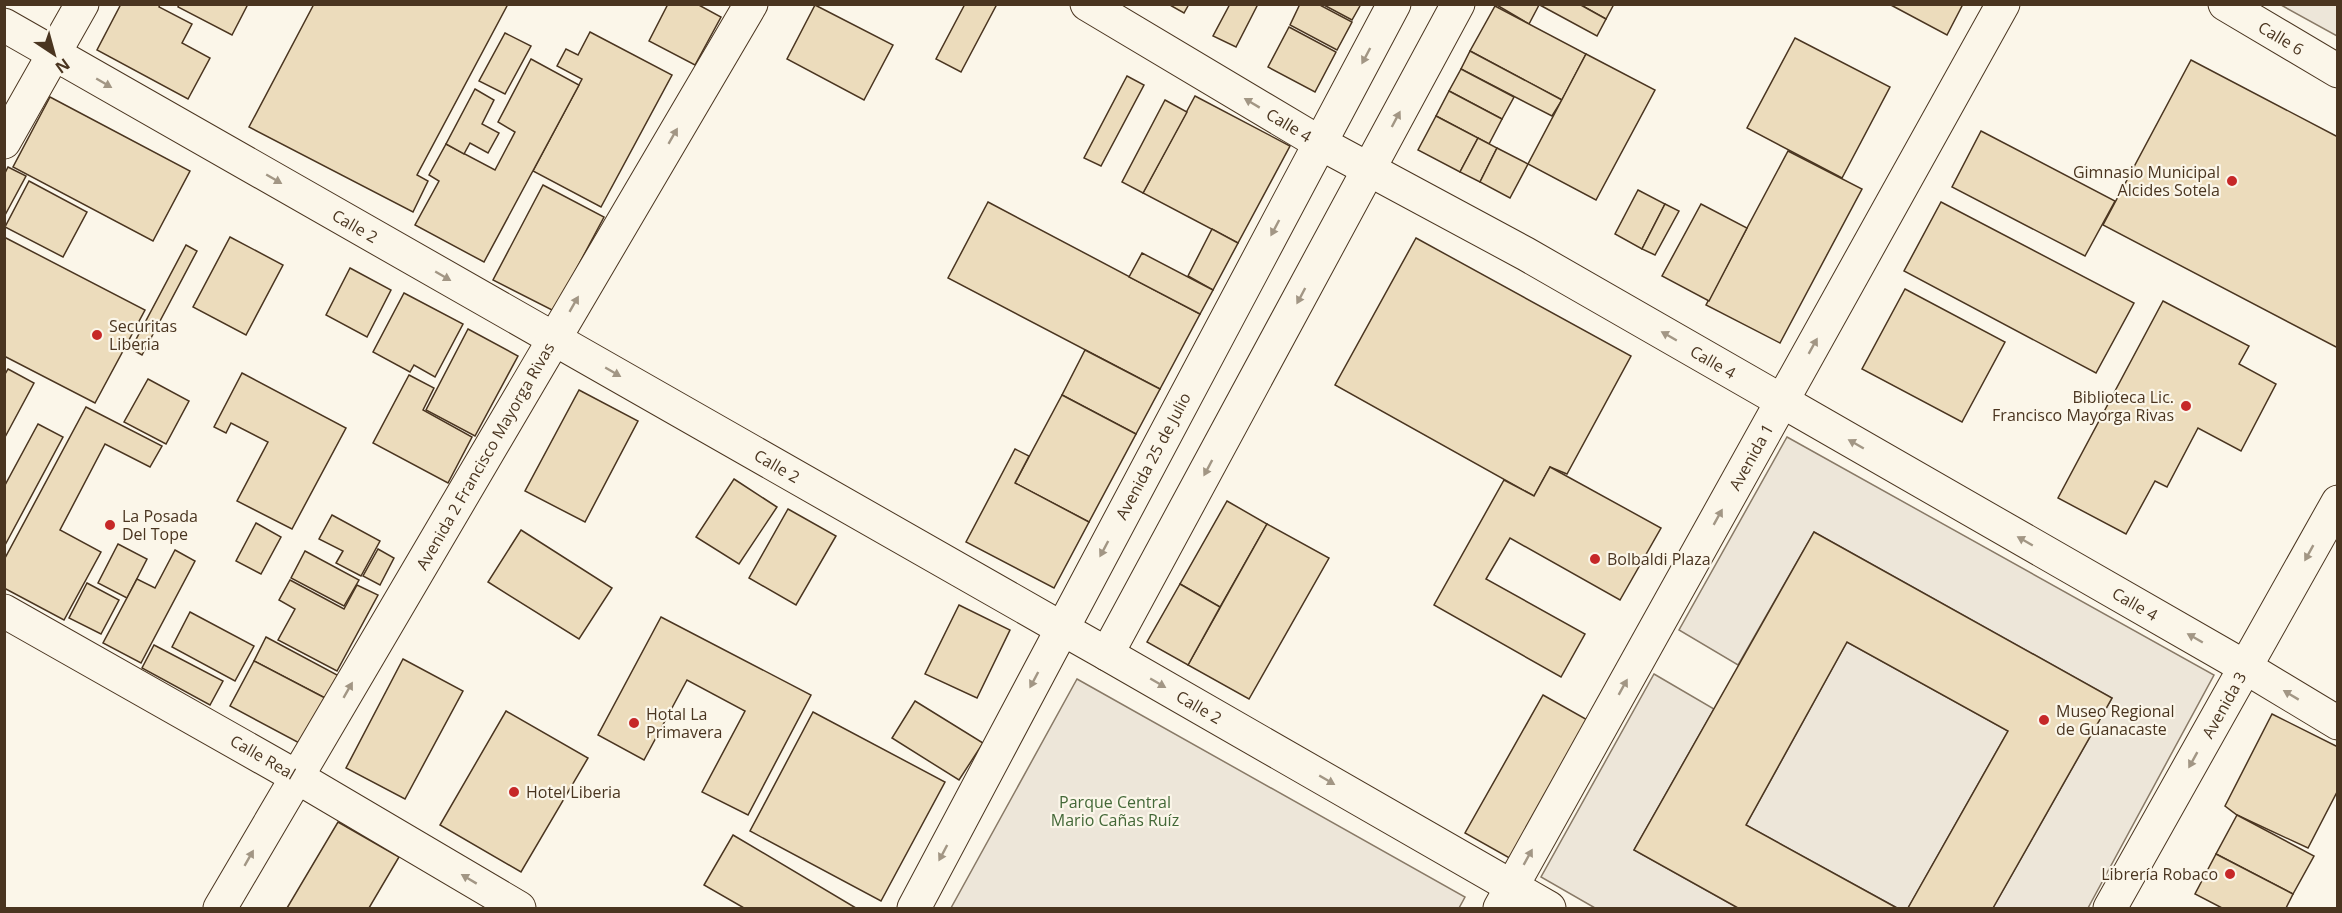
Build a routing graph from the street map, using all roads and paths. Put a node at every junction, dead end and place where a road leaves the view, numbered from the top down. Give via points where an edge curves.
1 (82, 4) edge
2 (751, 4) edge
3 (1086, 4) edge
4 (1394, 4) edge
5 (1458, 4) edge
6 (2003, 4) edge
7 (2225, 4) edge
8 (4, 25) edge
9 (53, 54) junction
10 (2337, 71) edge
11 (4, 142) edge
12 (1320, 143) junction
13 (1369, 171) junction
14 (554, 339) junction
15 (1782, 401) junction
16 (2337, 502) edge
17 (4, 611) edge
18 (1061, 628) junction
19 (1107, 654) junction
20 (2245, 667) junction
21 (2337, 723) edge
22 (297, 777) junction
23 (1506, 898) edge
24 (220, 909) edge
25 (519, 909) edge
26 (914, 909) edge
27 (1549, 909) edge
28 (2110, 909) edge

1 - 9 street
14 -> 2 street, Avenida 2 Francisco Mayorga Rivas
12 -> 3 street, Calle 4
4 -> 12 street, Avenida 25 de Julio
13 -> 5 street
15 -> 6 street, Avenida 1
7 - 10 street, Calle 6
8 - 9 street, Calle 2
9 - 11 street
9 -> 14 street, Calle 2
12 - 13 street, Calle 4
12 -> 18 street, Avenida 25 de Julio
15 -> 13 street, Calle 4 via 1526,254
13 -> 19 street
14 -> 18 street, Calle 2
22 -> 14 street, Avenida 2 Francisco Mayorga Rivas
20 -> 15 street, Calle 4
23 -> 15 street, Avenida 1
16 -> 20 street, Avenida 3
17 - 22 street, Calle Real
18 - 19 street, Calle 2
18 -> 26 street, Avenida 25 de Julio
19 -> 23 street, Calle 2
21 -> 20 street, Calle 4
20 -> 28 street, Avenida 3
24 -> 22 street, Avenida 2 Francisco Mayorga Rivas
25 -> 22 street, Calle Real
23 - 27 street, Calle 2

